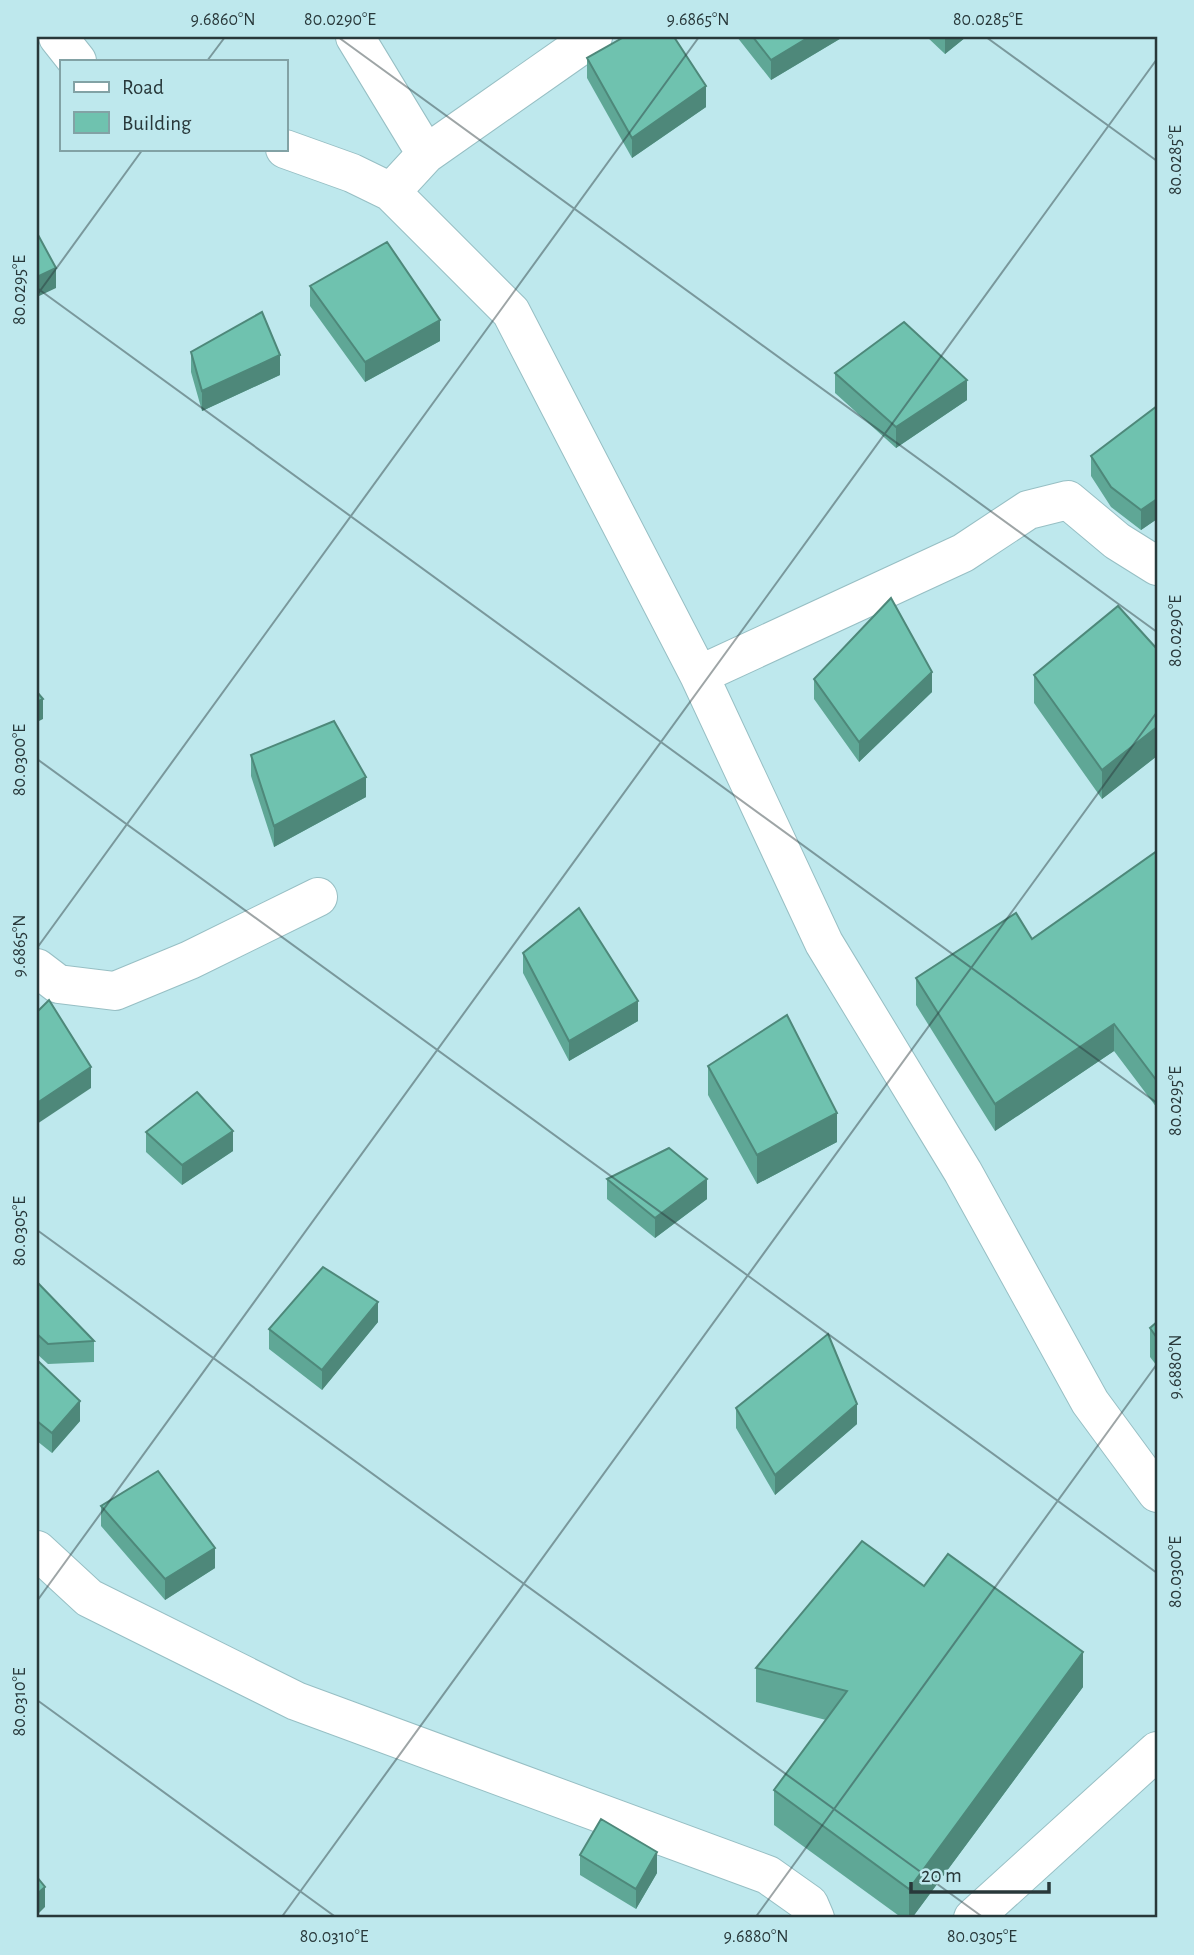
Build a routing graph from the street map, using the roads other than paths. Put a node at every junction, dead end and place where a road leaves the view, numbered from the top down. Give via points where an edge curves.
1 (58, 37) edge
2 (355, 37) edge
3 (593, 37) edge
4 (76, 60) edge
5 (287, 150) edge
6 (426, 153) junction
7 (391, 192) junction
8 (1157, 566) edge
9 (699, 675) junction
10 (318, 897) dead end
11 (37, 968) edge
12 (1157, 1493) edge
13 (37, 1550) edge
14 (1157, 1751) edge
15 (816, 1918) edge
16 (973, 1918) edge

1 - 4 street
2 - 6 street
3 - 6 street
5 - 7 street
6 - 7 street
7 - 9 street via 511,312
8 - 9 street via 1117,541 1068,500 1028,510 963,553
9 - 12 street via 824,943 963,1172 1090,1402
10 - 11 street via 116,991 58,984
13 - 15 street via 89,1598 296,1701 768,1875 809,1904
14 - 16 street

